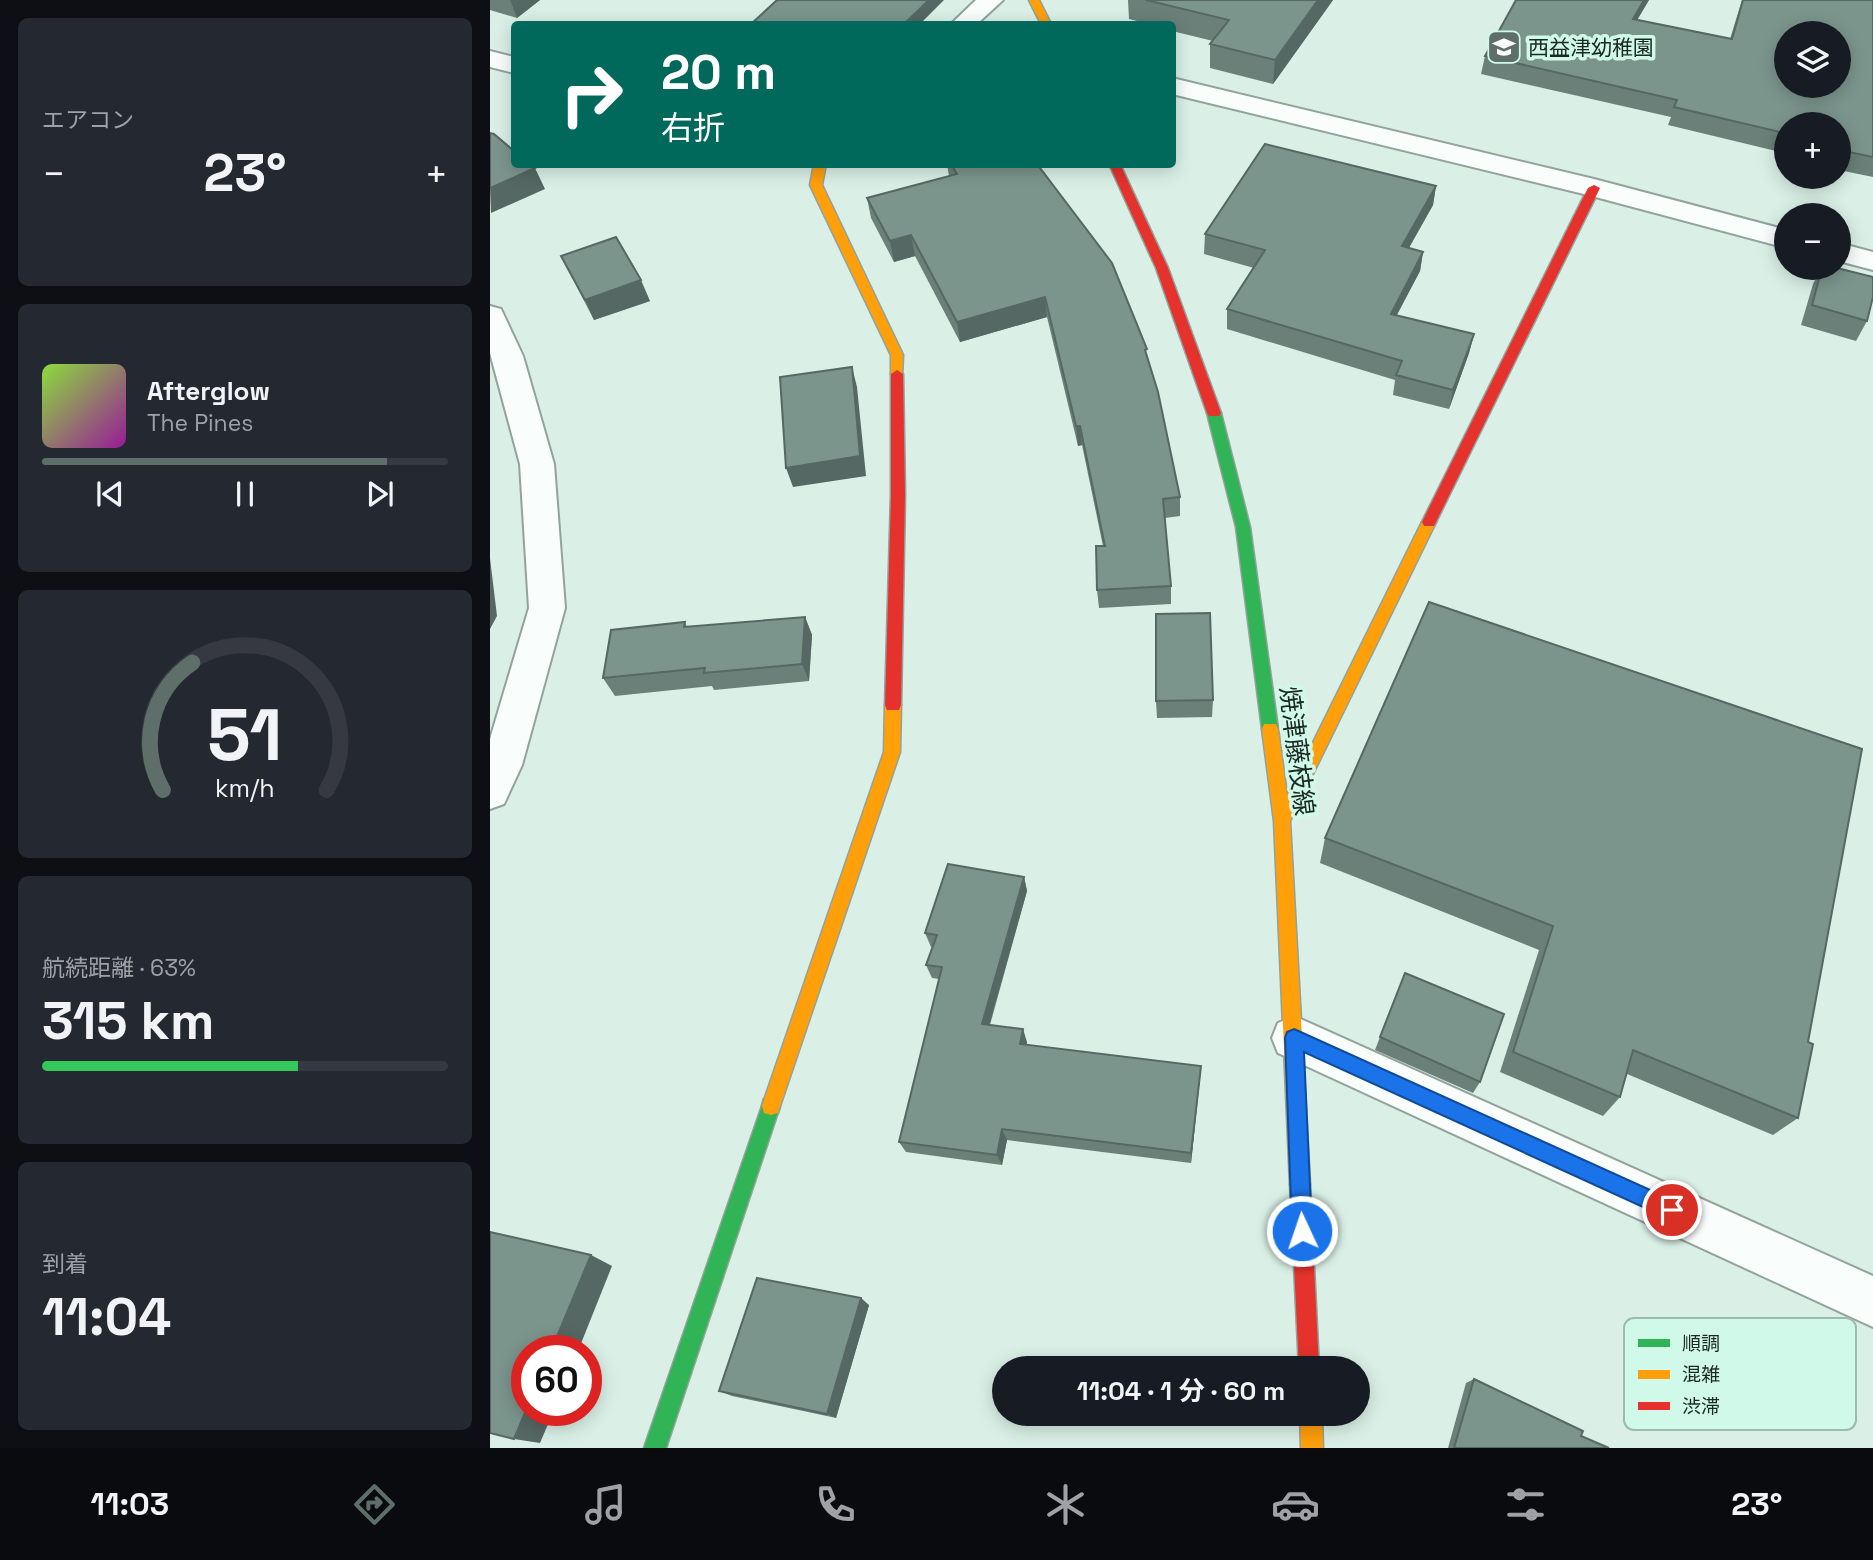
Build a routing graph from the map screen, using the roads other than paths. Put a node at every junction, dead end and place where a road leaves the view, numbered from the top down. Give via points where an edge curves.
1 (991, 0) edge
2 (1034, 0) edge
3 (966, 21) edge
4 (1044, 21) edge
5 (490, 59) edge
6 (511, 64) edge
7 (1176, 87) edge
8 (819, 168) edge
9 (1116, 168) edge
10 (1594, 188) junction
11 (1774, 236) edge
12 (1851, 255) edge
13 (1873, 261) edge
14 (490, 316) edge
15 (490, 792) edge
16 (1282, 821) junction
17 (1294, 1038) junction
18 (1873, 1302) edge
19 (1307, 1356) edge
20 (1311, 1426) edge
21 (655, 1448) edge
22 (1312, 1448) edge

1 - 3 street
2 - 4 street
5 - 6 street
7 - 10 street
8 - 21 street via 816,185 897,355 892,752
9 - 16 street, 焼津藤枝線 via 1162,268 1215,416 1242,527
10 - 11 street
10 - 16 street
12 - 13 street
14 - 15 street via 507,356 537,464 547,608
16 - 17 street, 焼津藤枝線
17 - 18 street
17 - 19 street, 焼津藤枝線
20 - 22 street

